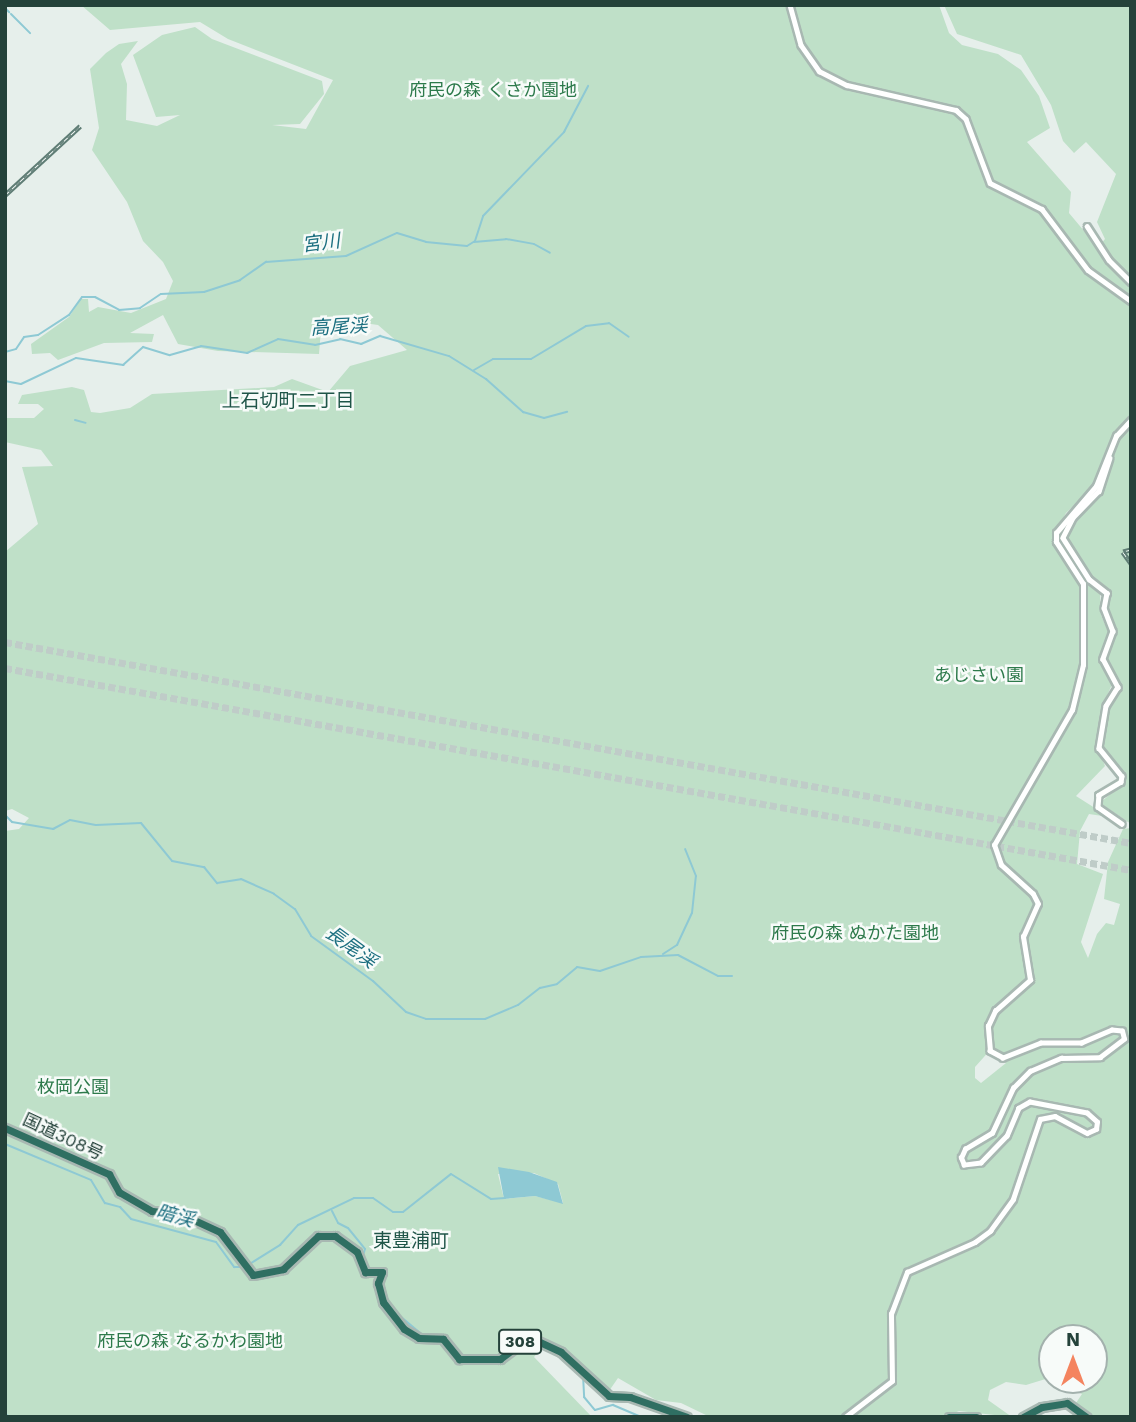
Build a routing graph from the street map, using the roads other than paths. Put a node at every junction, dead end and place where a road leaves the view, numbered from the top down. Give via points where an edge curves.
1 (790, 5) edge
2 (1087, 226) dead end
3 (1131, 282) edge
4 (1131, 301) edge
5 (1131, 419) edge
6 (1109, 455) junction
7 (1122, 824) dead end
8 (5, 1128) edge
9 (687, 1417) edge
10 (845, 1417) edge
11 (948, 1417) edge
12 (976, 1417) edge
13 (1023, 1417) edge
14 (1086, 1417) edge

1 - 4 street via 801,46 819,71 847,86 956,110 966,119 990,183 1042,209 1088,270
2 - 3 street via 1109,260
5 - 6 street via 1119,430
6 - 7 street via 1099,491 1073,518 1063,538 1089,579 1107,593 1105,616 1113,631 1103,659 1118,687 1106,706 1099,748 1122,776 1121,782 1099,795 1098,807
6 - 10 street via 1097,486 1056,533 1056,542 1083,584 1083,665 1072,710 994,845 1001,866 1038,904 1023,937 1030,978 990,1018 990,1051 1006,1058 1041,1043 1082,1043 1116,1029 1124,1032 1124,1039 1100,1057 1061,1058 1030,1071 1013,1088 992,1133 965,1149 962,1161 968,1167 981,1163 1004,1141 1026,1103 1092,1115 1097,1127 1087,1133 1055,1116 1042,1118 1013,1199 990,1231 907,1272 891,1314 892,1381
8 - 9 highway, 国道308号 / 308 via 111,1174 118,1192 152,1211 181,1214 220,1232 257,1276 284,1269 318,1236 326,1234 344,1240 357,1252 365,1272 378,1276 385,1307 404,1329 419,1338 443,1339 459,1359 500,1359 529,1337 561,1352 609,1396 630,1398
11 - 12 highway
13 - 14 highway via 1042,1406 1067,1403

